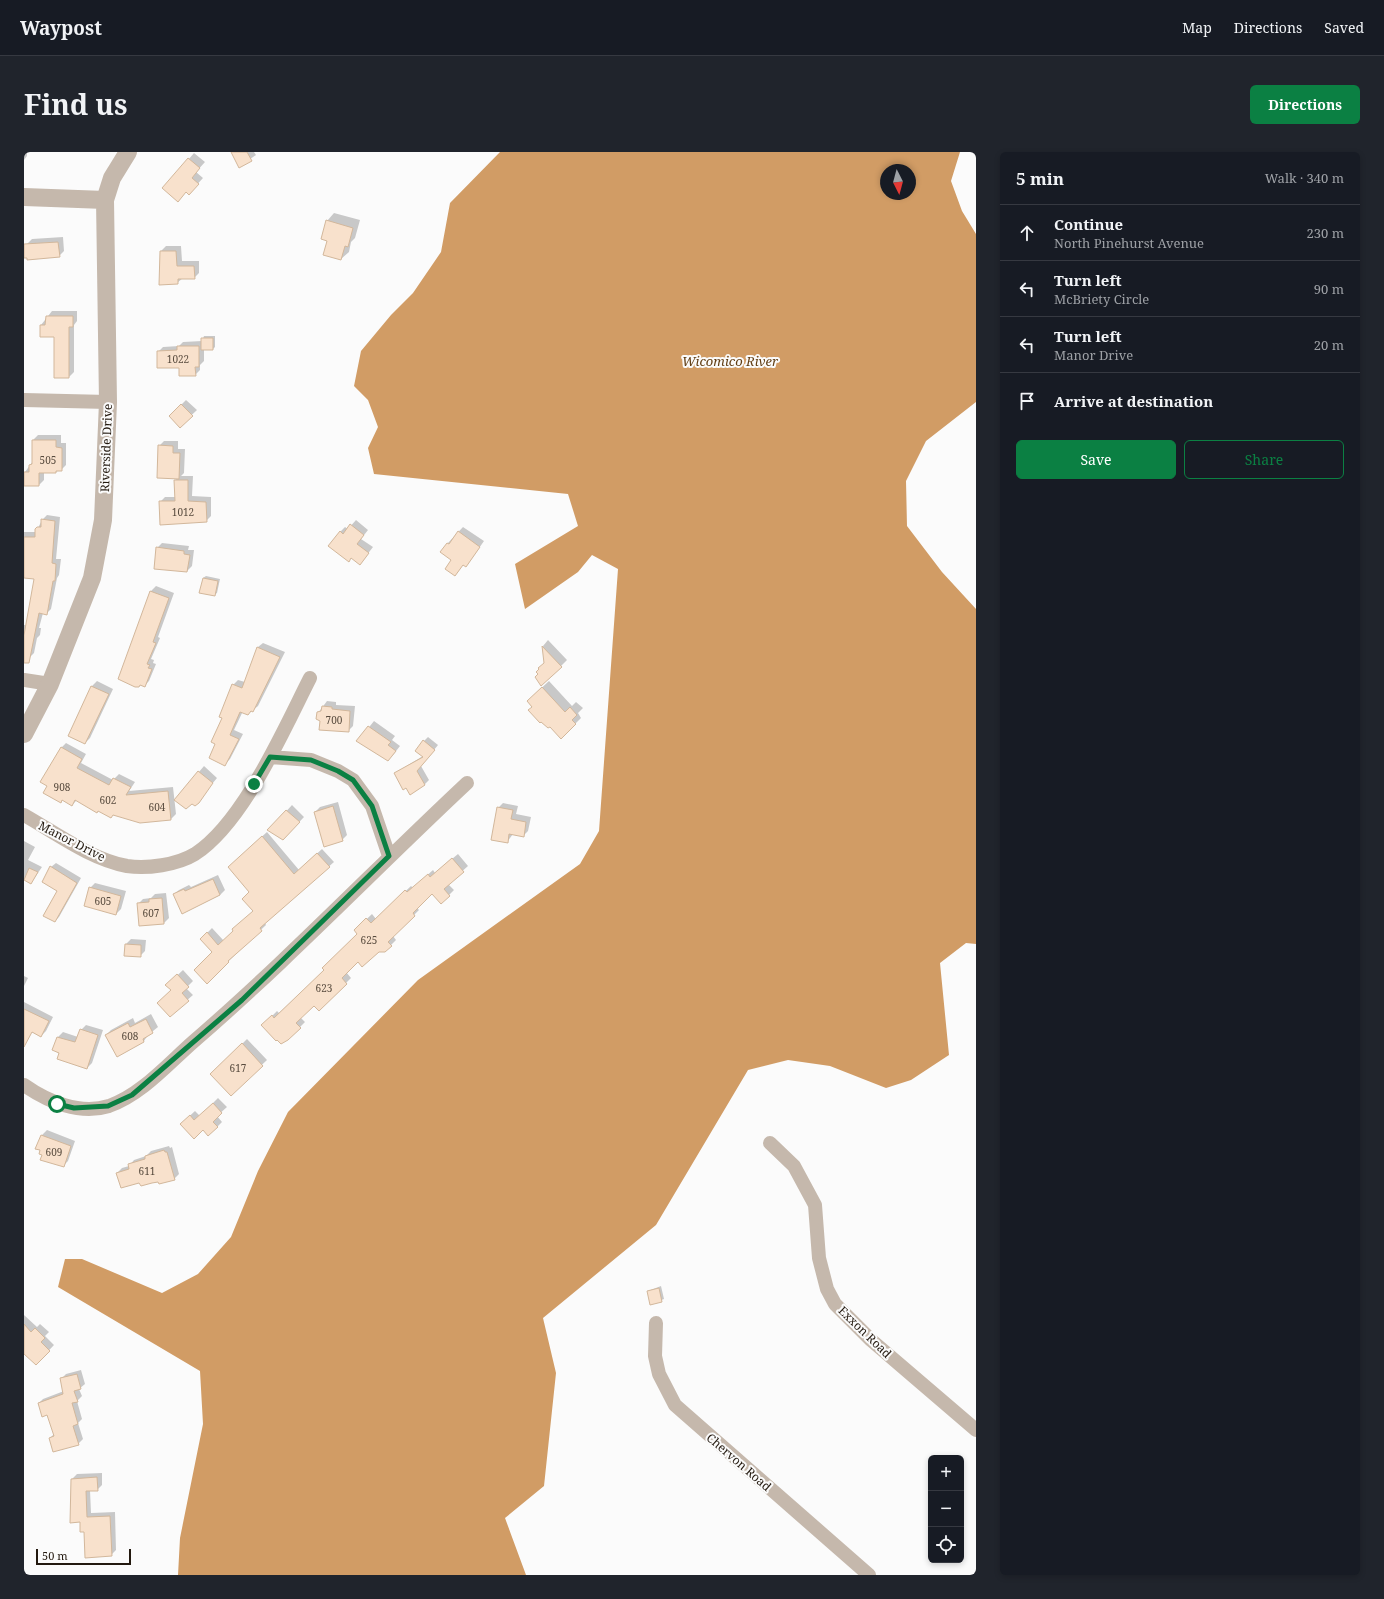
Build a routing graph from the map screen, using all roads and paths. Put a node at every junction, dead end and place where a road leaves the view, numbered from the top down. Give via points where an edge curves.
1 (125, 153) edge
2 (24, 197) edge
3 (106, 200) junction
4 (24, 400) edge
5 (108, 402) junction
6 (310, 678) dead end
7 (24, 680) edge
8 (50, 684) junction
9 (24, 734) edge
10 (270, 757) junction
11 (467, 783) dead end
12 (24, 815) edge
13 (389, 856) junction
14 (24, 1085) edge
15 (770, 1144) dead end
16 (656, 1323) dead end
17 (976, 1430) edge
18 (869, 1575) edge

1 - 3 street, Riverside Drive via 112,178
2 - 3 street
3 - 5 street, Riverside Drive
4 - 5 street
5 - 8 street, Riverside Drive via 103,520 92,578
6 - 10 street, Manor Drive
7 - 8 street
8 - 9 street, Riverside Drive
10 - 12 street, Manor Drive via 230,819 212,840 194,854 172,862 150,866 127,866 97,856
10 - 13 street via 311,760 353,780 372,806
11 - 13 street
13 - 14 street via 242,1000 132,1095 108,1106 74,1108 57,1104
15 - 17 street, Exxon Road via 794,1166 815,1205 819,1258 827,1289 835,1304 871,1340
16 - 18 street, Chervon Road via 655,1356 659,1374 675,1405

